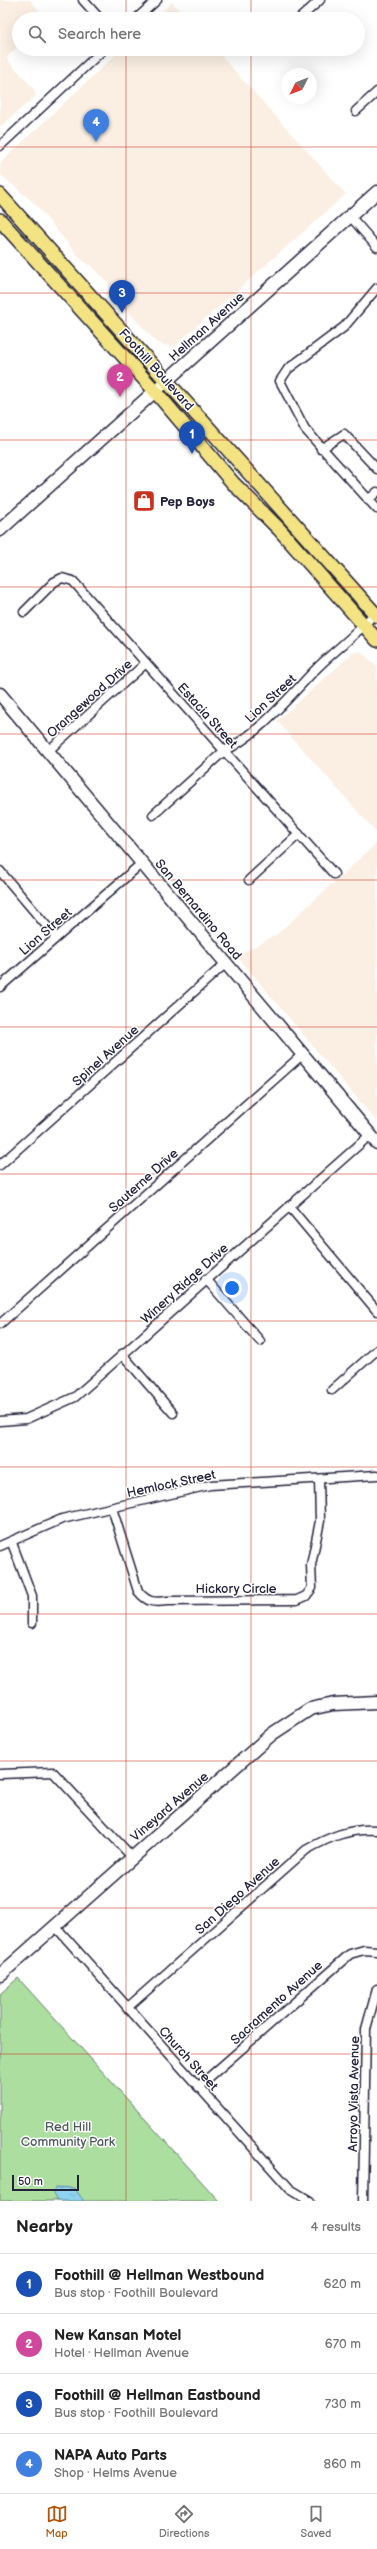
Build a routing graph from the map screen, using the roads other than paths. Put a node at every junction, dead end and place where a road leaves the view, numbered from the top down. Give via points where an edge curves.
1 (84, 0) edge
2 (157, 0) edge
3 (320, 0) edge
4 (94, 12) edge
5 (144, 12) edge
6 (307, 12) edge
7 (96, 56) edge
8 (377, 92) edge
9 (356, 111) dead end
10 (0, 146) edge
11 (377, 192) edge
12 (0, 195) edge
13 (350, 216) junction
14 (0, 220) edge
15 (377, 247) edge
16 (377, 288) edge
17 (167, 380) junction
18 (155, 391) junction
19 (321, 449) junction
20 (377, 470) edge
21 (377, 492) edge
22 (368, 500) junction
23 (377, 509) edge
24 (0, 530) edge
25 (24, 612) dead end
26 (376, 614) edge
27 (364, 626) junction
28 (377, 640) edge
29 (146, 663) junction
30 (0, 694) edge
31 (48, 751) junction
32 (224, 751) junction
33 (153, 814) dead end
34 (299, 834) junction
35 (142, 863) junction
36 (0, 871) edge
37 (334, 874) dead end
38 (249, 880) dead end
39 (56, 937) junction
40 (226, 963) junction
41 (0, 987) edge
42 (303, 1054) junction
43 (374, 1139) edge
44 (0, 1165) edge
45 (289, 1206) junction
46 (206, 1279) junction
47 (377, 1311) edge
48 (0, 1324) edge
49 (260, 1341) dead end
50 (377, 1350) edge
51 (122, 1354) junction
52 (332, 1390) dead end
53 (173, 1413) dead end
54 (0, 1421) edge
55 (377, 1475) edge
56 (319, 1479) junction
57 (112, 1508) junction
58 (12, 1543) junction
59 (0, 1546) edge
60 (32, 1624) dead end
61 (377, 1702) edge
62 (0, 1774) edge
63 (377, 1830) edge
64 (132, 1858) junction
65 (54, 1926) junction
66 (377, 1951) edge
67 (0, 1974) edge
68 (377, 1989) edge
69 (127, 2008) junction
70 (198, 2087) junction
71 (310, 2201) edge
72 (363, 2201) edge

1 - 4 street
2 - 5 street
3 - 6 street
7 - 10 street
8 - 9 street
11 - 13 street, Hellman Avenue
12 - 17 main road, Foothill Boulevard
13 - 15 street
13 - 17 street, Hellman Avenue
14 - 18 main road, Foothill Boulevard
16 - 19 street via 344,327 288,369 280,382 305,429
17 - 18 street, Hellman Avenue
17 - 26 main road, Foothill Boulevard
18 - 24 street, Hellman Avenue
18 - 27 main road, Foothill Boulevard via 233,483 279,529
19 - 20 street via 344,434
19 - 22 street
21 - 22 street
22 - 23 street
25 - 29 street, Estacia Street via 54,582 62,578 73,581
26 - 27 street, Lion Street
27 - 28 main road, Foothill Boulevard
27 - 32 street, Lion Street via 237,745
29 - 31 street, Orangewood Drive
29 - 32 street, Estacia Street
30 - 31 street, San Bernardino Road
31 - 35 street, San Bernardino Road
32 - 33 street, Lion Street
32 - 34 street, Estacia Street
34 - 37 street, Estacia Street
34 - 38 street
35 - 39 street, Lion Street
35 - 40 street, San Bernardino Road
36 - 39 street
39 - 41 street, Lion Street
40 - 42 street, San Bernardino Road
40 - 44 street, Spinel Avenue
42 - 43 street, San Bernardino Road
42 - 48 street, Sauterne Drive
43 - 45 street, Winery Ridge Drive
45 - 46 street, Winery Ridge Drive
45 - 47 street
46 - 49 street
46 - 51 street, Winery Ridge Drive
50 - 52 street
51 - 53 street
51 - 54 street, Winery Ridge Drive via 75,1397 26,1419
55 - 56 street, Hemlock Street
56 - 57 street, Hemlock Street via 210,1485
56 - 57 street, Hickory Circle via 320,1520 311,1565 312,1588 306,1596 297,1600 153,1603 144,1599 138,1591
57 - 58 street, Hemlock Street via 62,1519
58 - 59 street, Hemlock Street
58 - 60 street via 32,1596
61 - 64 street, Vineyard Avenue via 332,1704 310,1709 272,1734
62 - 64 street via 53,1772
63 - 69 street, San Diego Avenue via 365,1829 334,1834 306,1850
64 - 65 street, Vineyard Avenue
65 - 67 street, Vineyard Avenue
65 - 69 street, Church Street
66 - 70 street, Sacramento Avenue via 364,1950 350,1954
68 - 72 street, Arroyo Vista Avenue via 366,2029
69 - 70 street, Church Street
70 - 71 street, Church Street via 290,2189

